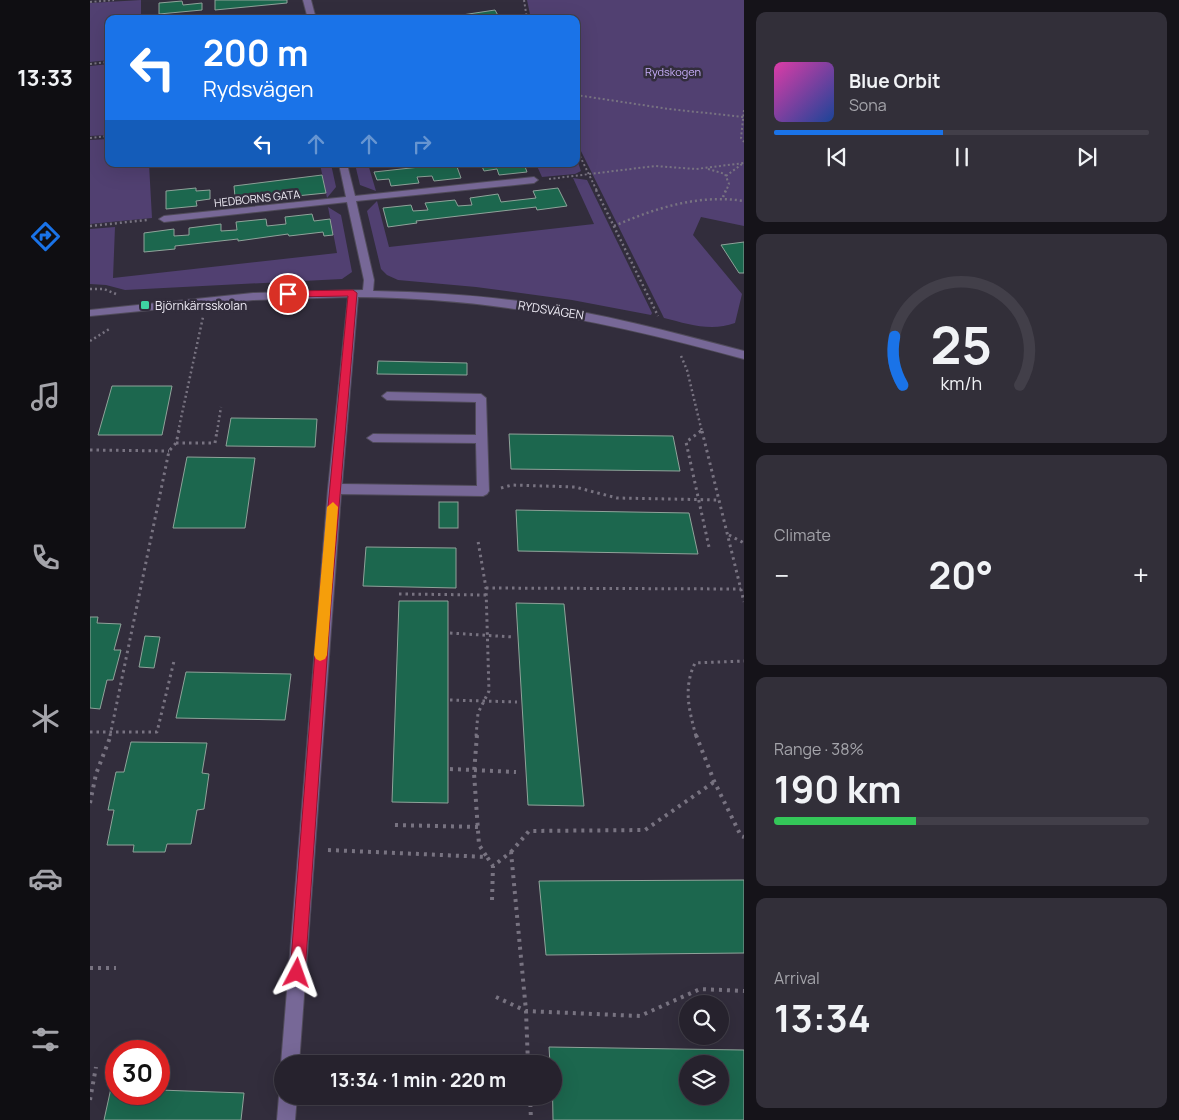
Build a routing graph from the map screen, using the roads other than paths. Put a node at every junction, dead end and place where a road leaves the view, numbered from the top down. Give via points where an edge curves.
1 (308, 0) edge
2 (311, 15) edge
3 (344, 167) edge
4 (534, 180) road end
5 (352, 199) junction
6 (164, 219) road end
7 (353, 293) junction
8 (368, 293) junction
9 (90, 313) edge
10 (744, 355) edge
11 (387, 396) dead end
12 (373, 438) dead end
13 (483, 439) junction
14 (334, 488) junction
15 (291, 1055) edge
16 (287, 1105) edge
17 (286, 1120) edge

1 - 2 street
3 - 5 street
4 - 5 street, HEDBORNS GATA
5 - 6 street, HEDBORNS GATA
5 - 8 street via 369,280
7 - 8 street, RYDSVÄGEN
7 - 9 street, RYDSVÄGEN via 207,298
7 - 14 street
8 - 10 street, RYDSVÄGEN via 523,306 617,322
11 - 13 street via 482,398
12 - 13 street
13 - 14 street via 483,491
14 - 15 street
16 - 17 street

